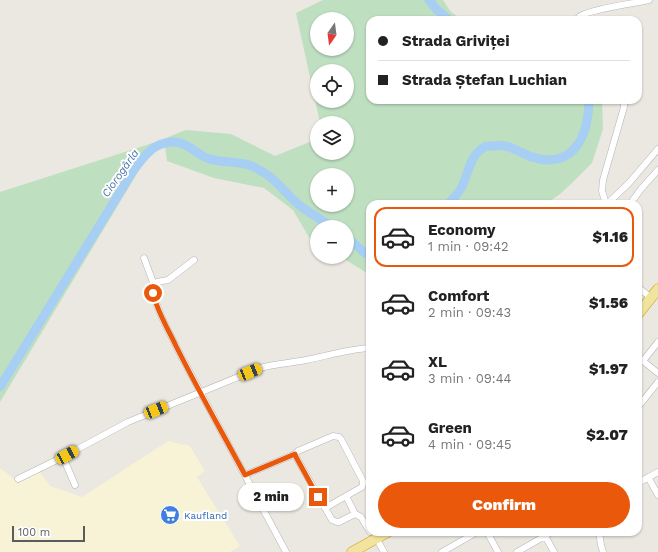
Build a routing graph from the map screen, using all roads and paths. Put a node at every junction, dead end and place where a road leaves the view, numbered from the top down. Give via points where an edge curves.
1 (649, 0) edge
2 (580, 16) edge
3 (624, 104) edge
4 (658, 149) edge
5 (658, 170) edge
6 (605, 200) edge
7 (610, 200) edge
8 (633, 200) edge
9 (144, 258) dead end
10 (194, 260) dead end
11 (154, 284) junction
12 (642, 289) edge
13 (658, 290) edge
14 (655, 297) edge
15 (642, 310) edge
16 (642, 316) edge
17 (658, 342) edge
18 (366, 348) edge
19 (642, 357) edge
20 (642, 361) edge
21 (658, 373) edge
22 (658, 382) edge
23 (200, 392) junction
24 (642, 402) edge
25 (295, 454) junction
26 (63, 456) junction
27 (658, 472) edge
28 (245, 475) junction
29 (648, 478) junction
30 (18, 479) dead end
31 (642, 481) edge
32 (75, 485) dead end
33 (658, 495) edge
34 (346, 496) junction
35 (325, 508) junction
36 (356, 514) junction
37 (366, 525) edge
38 (373, 536) edge
39 (470, 536) edge
40 (489, 536) edge
41 (545, 536) joint
42 (599, 536) edge
43 (600, 551) edge
44 (286, 552) edge
45 (352, 552) edge
46 (362, 552) edge
47 (384, 552) edge
48 (442, 552) edge
49 (498, 552) edge
50 (518, 552) edge
51 (554, 552) edge

1 - 2 street
3 - 6 street via 603,180
4 - 7 street via 629,183
5 - 8 street
9 - 11 street
10 - 11 street via 168,280
11 - 23 street via 153,293 158,306
12 - 14 street
13 - 14 highway
14 - 15 highway
14 - 16 highway
17 - 19 street
18 - 23 street via 260,368
20 - 21 street
22 - 24 street
23 - 26 street via 120,426
23 - 28 street
25 - 28 street
25 - 34 street via 333,436 341,439 363,483 362,487
25 - 35 street
26 - 30 street
26 - 32 street
27 - 29 street
28 - 44 street
29 - 31 street
29 - 33 street
34 - 35 street
34 - 36 street
35 - 36 street via 332,520 337,522
36 - 37 street
38 - 45 highway
38 - 46 highway
38 - 47 street
39 - 48 street
40 - 49 street
41 - 50 street
41 - 51 street
42 - 43 street

